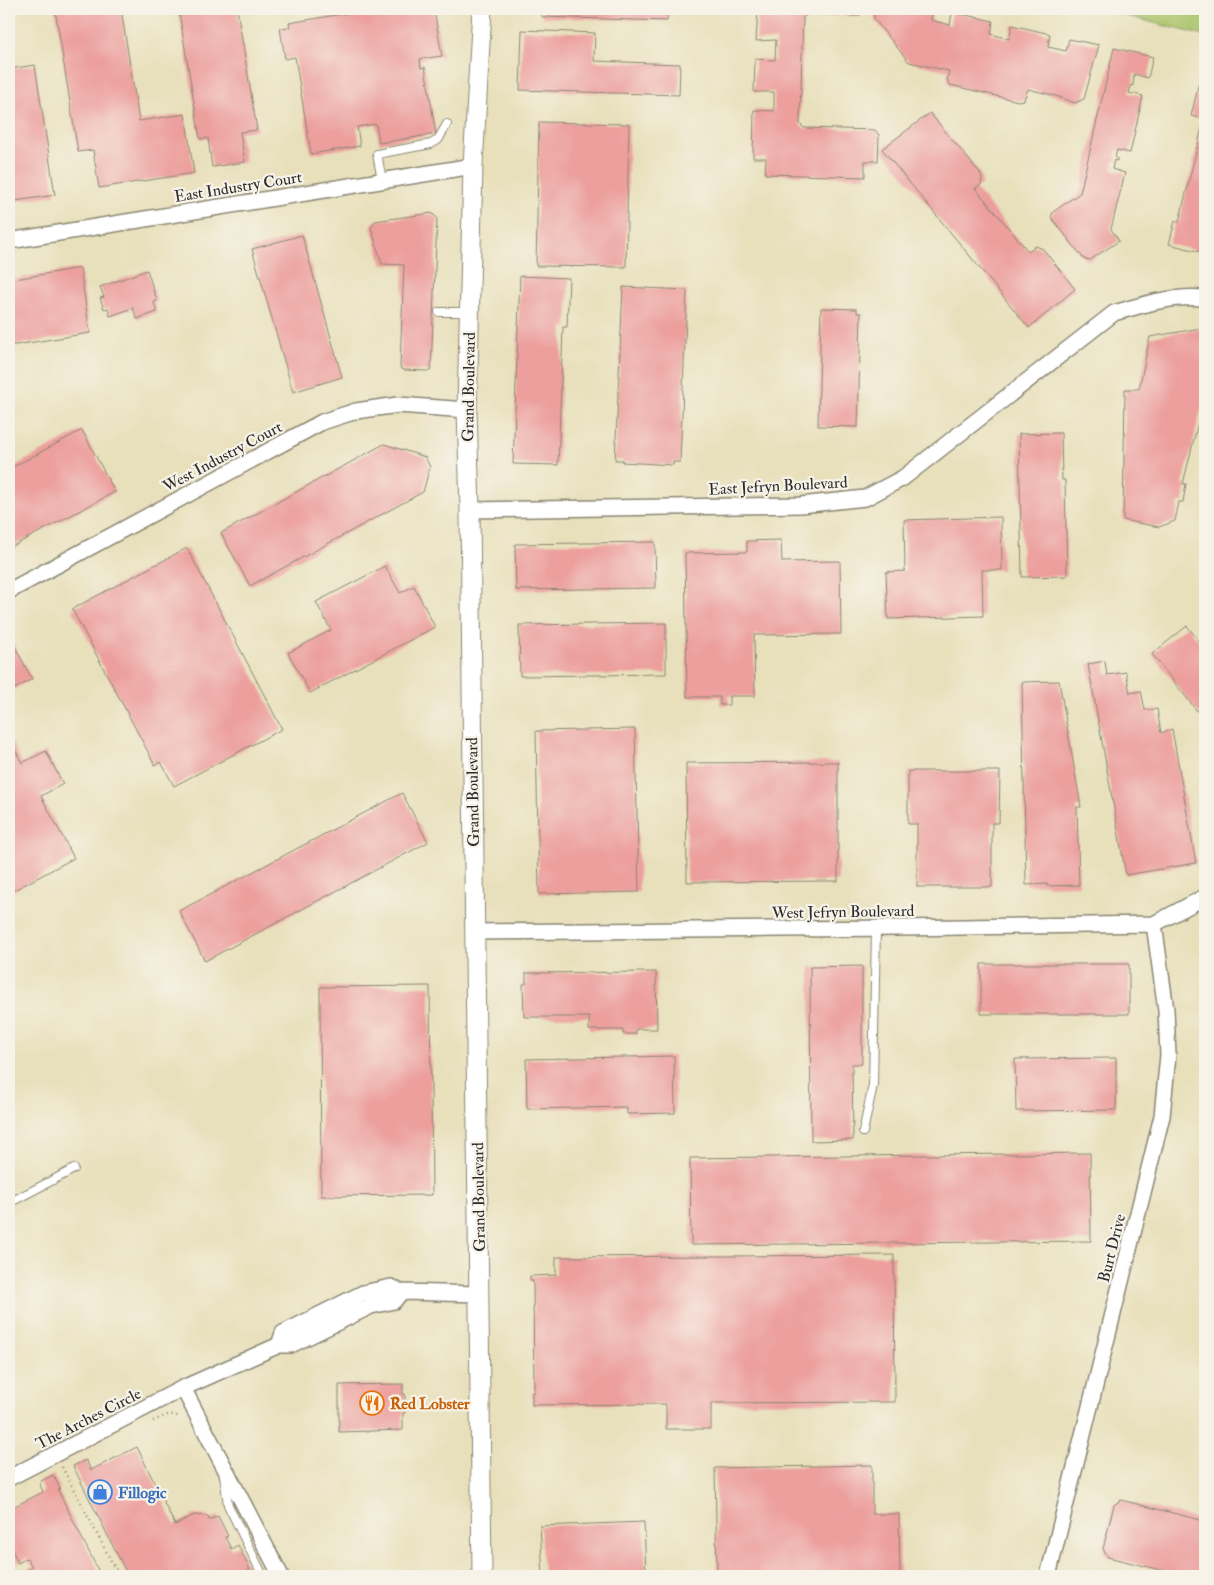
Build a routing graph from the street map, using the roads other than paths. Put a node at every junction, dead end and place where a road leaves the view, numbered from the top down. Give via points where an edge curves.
1 (482, 9) edge
2 (447, 124) dead end
3 (473, 166) junction
4 (382, 180) junction
5 (9, 241) edge
6 (1205, 298) edge
7 (439, 312) dead end
8 (469, 312) junction
9 (467, 410) junction
10 (470, 510) junction
11 (9, 591) edge
12 (1205, 897) edge
13 (1154, 924) junction
14 (876, 929) junction
15 (474, 932) junction
16 (863, 1132) dead end
17 (74, 1170) dead end
18 (9, 1203) edge
19 (479, 1294) junction
20 (183, 1388) junction
21 (222, 1466) junction
22 (9, 1478) edge
23 (263, 1576) edge
24 (281, 1576) edge
25 (482, 1576) edge
26 (1048, 1576) edge

1 - 3 street, Grand Boulevard
2 - 4 lane via 432,144 376,154
3 - 4 street, East Industry Court
3 - 8 street, Grand Boulevard
4 - 5 street, East Industry Court
6 - 10 street, East Jefryn Boulevard via 1190,296 1153,301 1114,313 903,478 865,498 801,505
7 - 8 lane
8 - 9 street, Grand Boulevard
9 - 10 street, Grand Boulevard
9 - 11 street, West Industry Court via 398,405 356,411 322,422
10 - 15 street, Grand Boulevard
12 - 13 street, West Jefryn Boulevard
13 - 14 street, West Jefryn Boulevard
13 - 26 street, Burt Drive via 1166,1010 1168,1055 1162,1116
14 - 15 street, West Jefryn Boulevard
14 - 16 lane via 873,1085
15 - 19 street, Grand Boulevard
17 - 18 lane
19 - 20 street, The Arches Circle via 401,1292 391,1287 363,1293 283,1334 279,1345
19 - 25 street, Grand Boulevard
20 - 21 street
20 - 22 street, The Arches Circle via 59,1460
21 - 23 lane via 228,1505
21 - 24 street

